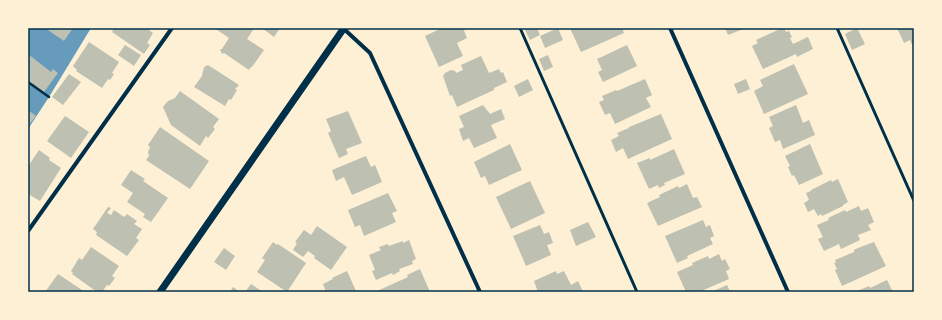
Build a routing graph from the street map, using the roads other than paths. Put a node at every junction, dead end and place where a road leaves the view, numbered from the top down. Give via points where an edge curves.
1 (172, 28) edge
2 (344, 28) edge
3 (520, 28) edge
4 (670, 28) edge
5 (837, 28) edge
6 (914, 201) edge
7 (28, 231) edge
8 (160, 292) edge
9 (480, 292) edge
10 (637, 292) edge
11 (788, 292) edge

1 - 7 street
2 - 8 street
2 - 9 street via 370,53
3 - 10 lane
4 - 11 street
5 - 6 lane

